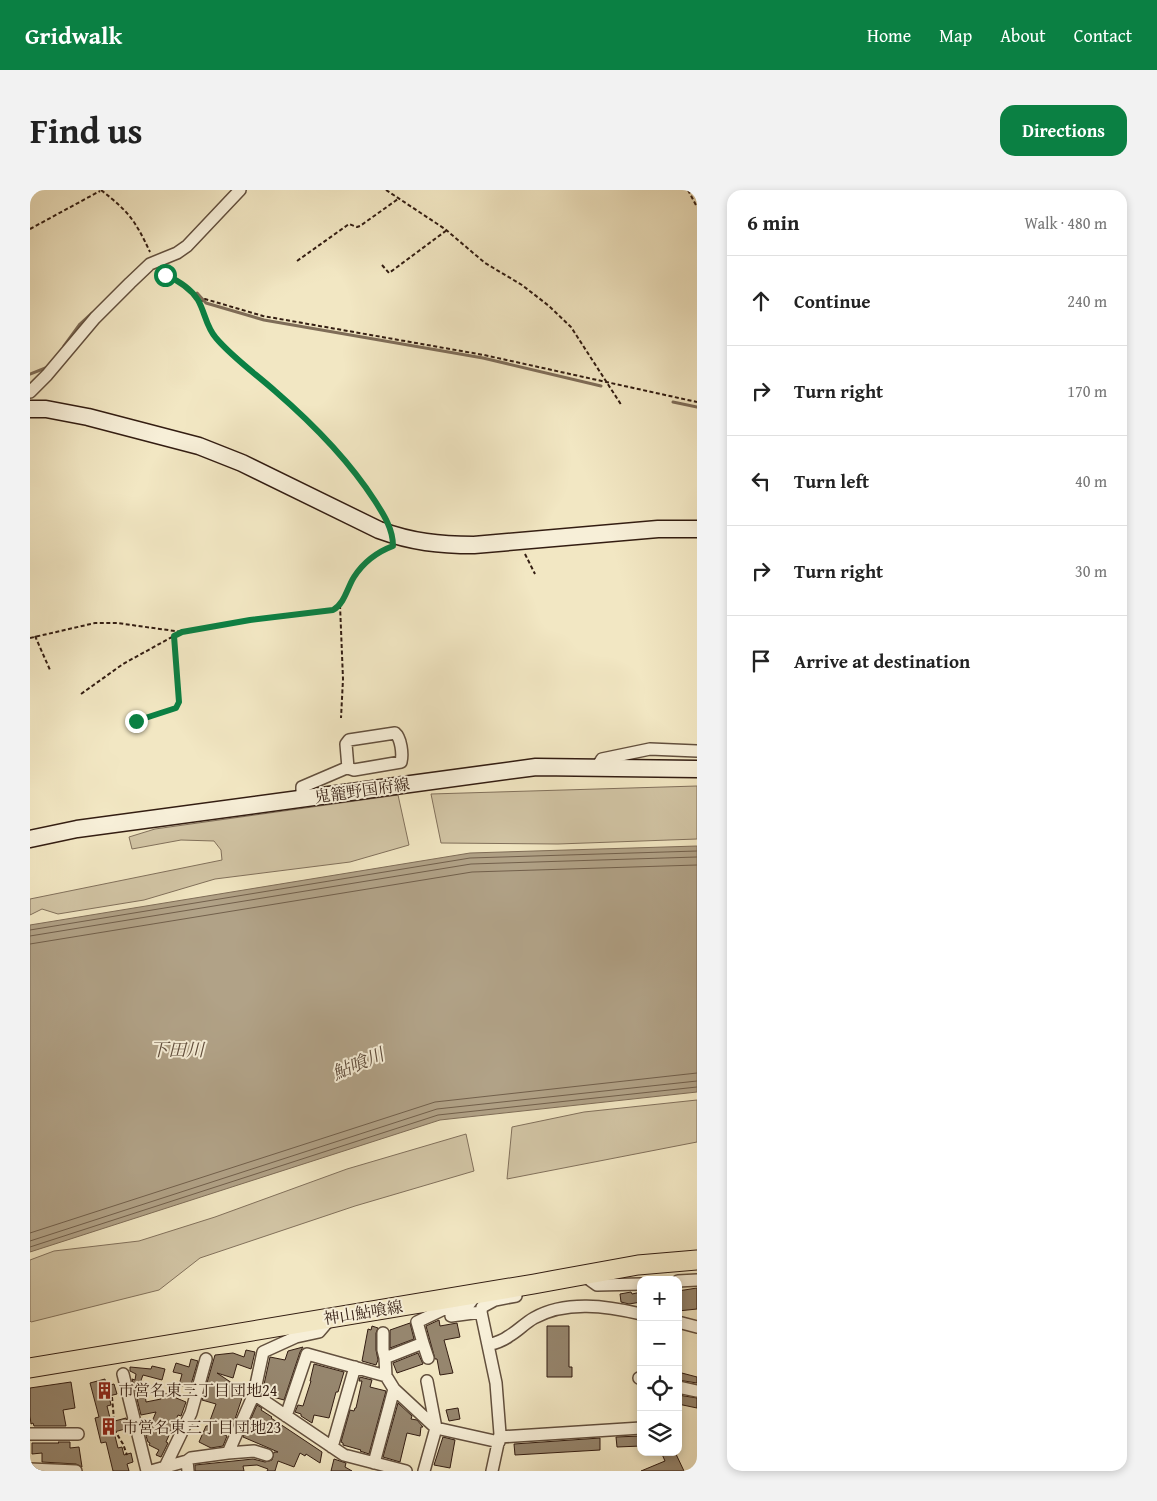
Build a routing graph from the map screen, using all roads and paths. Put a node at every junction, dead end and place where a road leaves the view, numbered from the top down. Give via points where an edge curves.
1 (101, 190) edge
2 (240, 190) edge
3 (386, 190) edge
4 (688, 190) edge
5 (399, 198) junction
6 (697, 207) edge
7 (30, 229) edge
8 (447, 230) junction
9 (297, 261) dead end
10 (155, 262) junction
11 (382, 265) dead end
12 (199, 303) junction
13 (607, 384) junction
14 (30, 392) edge
15 (697, 402) edge
16 (622, 406) dead end
17 (30, 409) edge
18 (697, 529) edge
19 (393, 535) junction
20 (519, 541) junction
21 (535, 574) dead end
22 (340, 605) junction
23 (182, 632) junction
24 (35, 636) junction
25 (174, 636) junction
26 (30, 638) edge
27 (50, 670) dead end
28 (81, 694) dead end
29 (341, 718) dead end
30 (136, 721) dead end
31 (697, 751) edge
32 (597, 767) junction
33 (348, 768) junction
34 (697, 769) edge
35 (302, 798) junction
36 (30, 839) edge
37 (697, 1260) edge
38 (583, 1275) junction
39 (697, 1280) edge
40 (682, 1281) edge
41 (637, 1284) edge
42 (479, 1303) junction
43 (637, 1313) edge
44 (451, 1316) dead end
45 (332, 1317) junction
46 (682, 1323) edge
47 (697, 1327) edge
48 (383, 1333) dead end
49 (423, 1343) junction
50 (488, 1346) junction
51 (206, 1358) dead end
52 (385, 1358) junction
53 (428, 1358) dead end
54 (355, 1367) junction
55 (30, 1368) edge
56 (123, 1374) dead end
57 (386, 1376) junction
58 (427, 1381) dead end
59 (682, 1388) edge
60 (394, 1390) junction
61 (697, 1392) edge
62 (254, 1394) junction
63 (112, 1397) dead end
64 (286, 1416) junction
65 (436, 1428) junction
66 (637, 1428) edge
67 (30, 1434) edge
68 (78, 1434) dead end
69 (500, 1440) junction
70 (332, 1447) junction
71 (228, 1453) junction
72 (127, 1455) dead end
73 (267, 1455) dead end
74 (374, 1463) junction
75 (188, 1466) edge
76 (166, 1467) junction
77 (30, 1469) edge
78 (76, 1471) edge
79 (147, 1471) edge
80 (151, 1471) edge
81 (406, 1471) edge
82 (424, 1471) edge
83 (492, 1471) edge

1 - 7 path
1 - 10 path via 133,218
2 - 10 street via 187,246
3 - 5 path
4 - 6 path
5 - 8 path
5 - 9 path via 360,226 356,228 349,224
8 - 11 path via 389,273
8 - 13 path via 485,263 549,306 571,327
10 - 12 path via 158,270 178,280
10 - 14 street via 95,318
12 - 13 path via 204,300 263,316 484,355
12 - 19 path via 214,337 312,424 340,455 365,485
13 - 15 path
13 - 16 path
17 - 19 street via 88,417 199,446
18 - 20 street via 658,528
19 - 20 street via 446,545
19 - 22 path via 393,546 374,555 363,566
20 - 21 path
22 - 23 path via 327,611
22 - 29 path
23 - 24 path via 95,623
23 - 25 path
24 - 26 path
24 - 27 path
25 - 28 path via 123,664
25 - 30 path via 179,702 176,708
31 - 32 street via 650,749 602,759
32 - 34 street, 鬼籠野国府線
32 - 35 street, 鬼籠野国府線 via 536,767
33 - 33 street via 354,770 401,762 398,736 395,733 348,740
33 - 35 street via 302,787
35 - 36 street, 鬼籠野国府線 via 77,829
37 - 38 main road, 神山鮎喰線 via 638,1265
38 - 41 street via 597,1285
38 - 42 main road, 神山鮎喰線 via 534,1284
39 - 40 street
42 - 44 street
42 - 45 main road, 神山鮎喰線
42 - 49 street via 442,1310 417,1322
42 - 50 street
43 - 50 street via 604,1307 554,1310 534,1317 509,1337
45 - 55 main road, 神山鮎喰線
45 - 62 street via 319,1332 296,1337 263,1352
46 - 47 street
48 - 52 street
49 - 52 street
49 - 53 street
50 - 69 street via 496,1383
51 - 76 street via 192,1413
52 - 57 street
54 - 57 street
54 - 64 street via 307,1354
54 - 70 street
56 - 79 street
57 - 60 street
58 - 65 street
59 - 61 street
60 - 65 street
60 - 74 street
62 - 64 street
62 - 71 street
63 - 72 path via 115,1431
64 - 70 street
65 - 69 street
65 - 82 street
66 - 69 street
67 - 68 street
69 - 83 street
70 - 74 street via 344,1455
71 - 73 street via 254,1451
71 - 75 street via 191,1458
74 - 81 street
75 - 76 street
76 - 80 street
77 - 78 street

